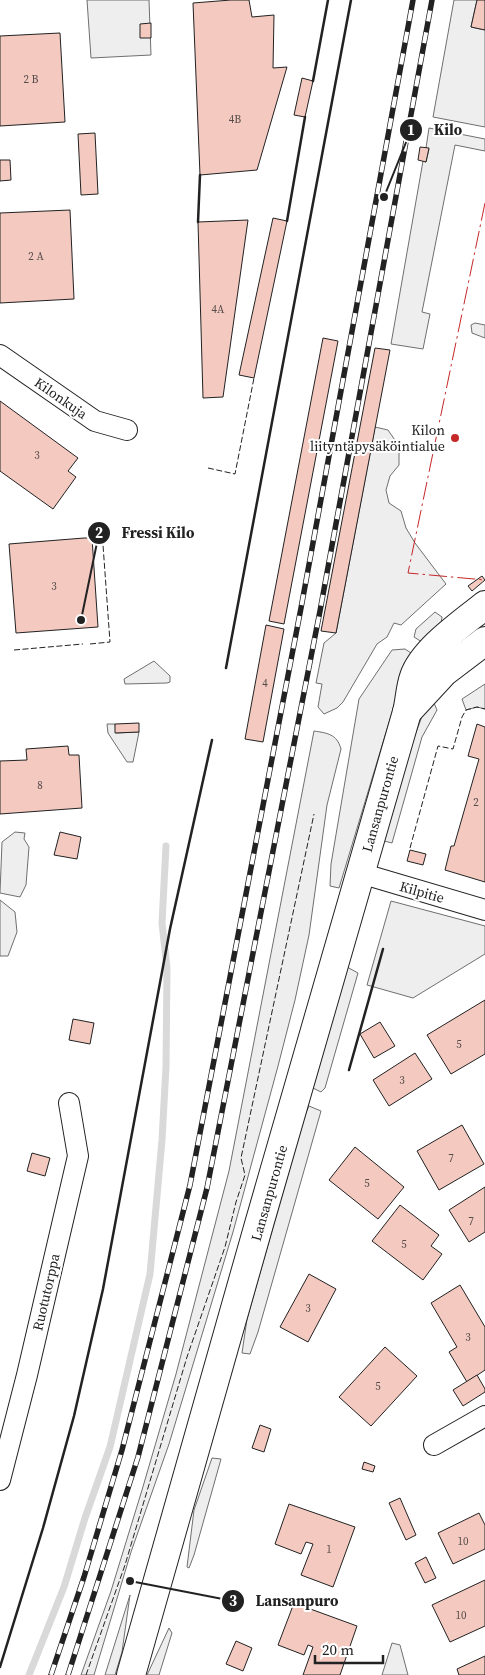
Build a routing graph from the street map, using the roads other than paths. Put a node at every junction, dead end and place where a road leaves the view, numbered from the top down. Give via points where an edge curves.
1 (0, 356) edge
2 (127, 430) dead end
3 (485, 605) edge
4 (485, 641) edge
5 (408, 712) junction
6 (360, 873) junction
7 (485, 910) edge
8 (69, 1103) dead end
9 (485, 1416) edge
10 (434, 1446) dead end
11 (0, 1480) edge
12 (131, 1675) edge

1 - 2 street, Kilonkuja via 95,421
3 - 5 street, Lansanpurontie via 427,655 414,676
4 - 5 street, Lansanpurontie via 444,672
5 - 6 street, Lansanpurontie
6 - 7 street, Kilpitie
6 - 12 street, Lansanpurontie
8 - 11 street, Ruotutorppa via 78,1156
9 - 10 street

